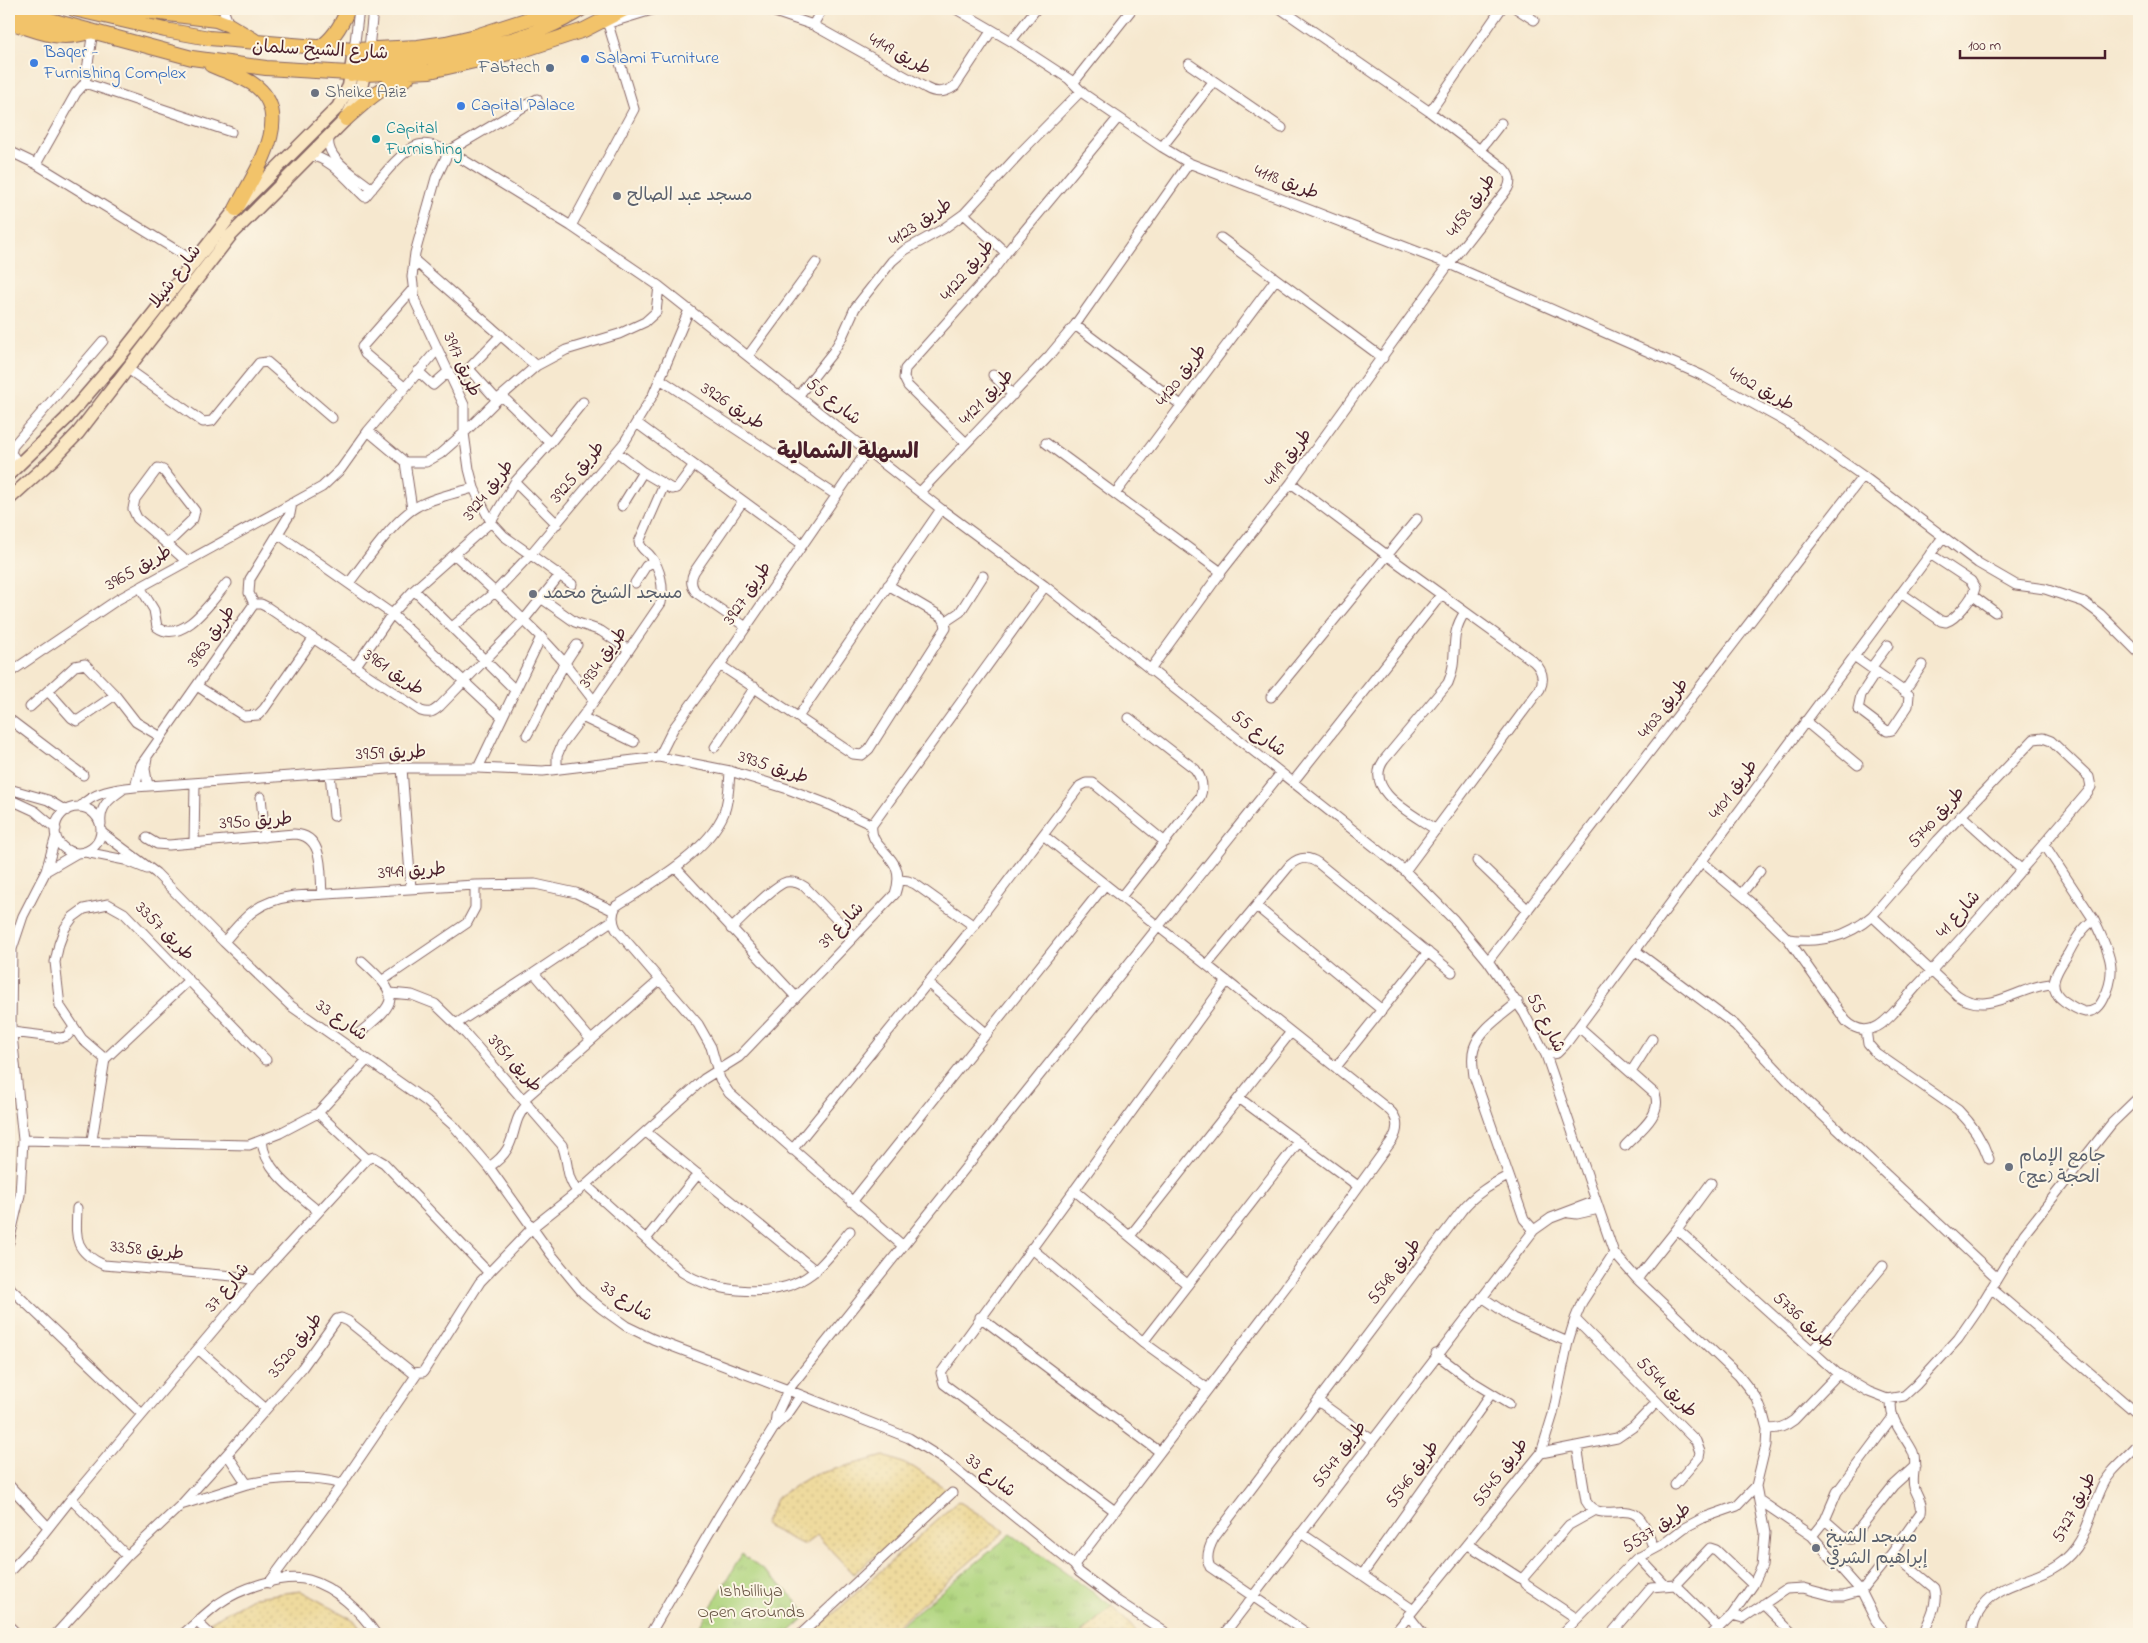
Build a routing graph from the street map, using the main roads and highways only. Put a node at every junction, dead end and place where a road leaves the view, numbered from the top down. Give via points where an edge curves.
1 (9, 9) edge
2 (74, 9) edge
3 (128, 9) edge
4 (348, 9) edge
5 (560, 9) edge
6 (581, 9) edge
7 (625, 9) edge
8 (196, 13) edge
9 (9, 22) edge
10 (93, 31) junction
11 (258, 42) junction
12 (319, 48) junction
13 (354, 50) junction
14 (192, 58) junction
15 (363, 65) junction
16 (430, 72) junction
17 (346, 119) junction
18 (236, 209) junction
19 (9, 474) edge
20 (9, 499) edge

1 - 10 main road, شارع الشيخ سلمان
2 - 11 main road, شارع الشيخ سلمان via 188,35
3 - 8 main road
4 - 12 main road via 336,33
5 - 15 main road, شارع الشيخ سلمان via 476,36 418,47
6 - 15 main road via 522,35 469,50
7 - 16 main road, شارع الشيخ سلمان via 584,30 523,50
8 - 11 main road via 229,25
9 - 10 main road via 64,38
10 - 14 main road, شارع الشيخ سلمان
11 - 12 main road, شارع الشيخ سلمان
12 - 13 main road, شارع الشيخ سلمان
13 - 15 main road, شارع الشيخ سلمان
13 - 15 main road, شارع شيلا
14 - 15 main road, شارع الشيخ سلمان via 266,68
14 - 18 main road via 256,86 274,114 271,136
15 - 16 main road, شارع الشيخ سلمان
15 - 17 main road, شارع شيلا via 355,104
15 - 18 main road, شارع شيلا via 338,107
16 - 17 main road via 387,85
17 - 20 main road, شارع شيلا via 230,236 78,433
18 - 19 main road, شارع شيلا via 120,356 66,419

